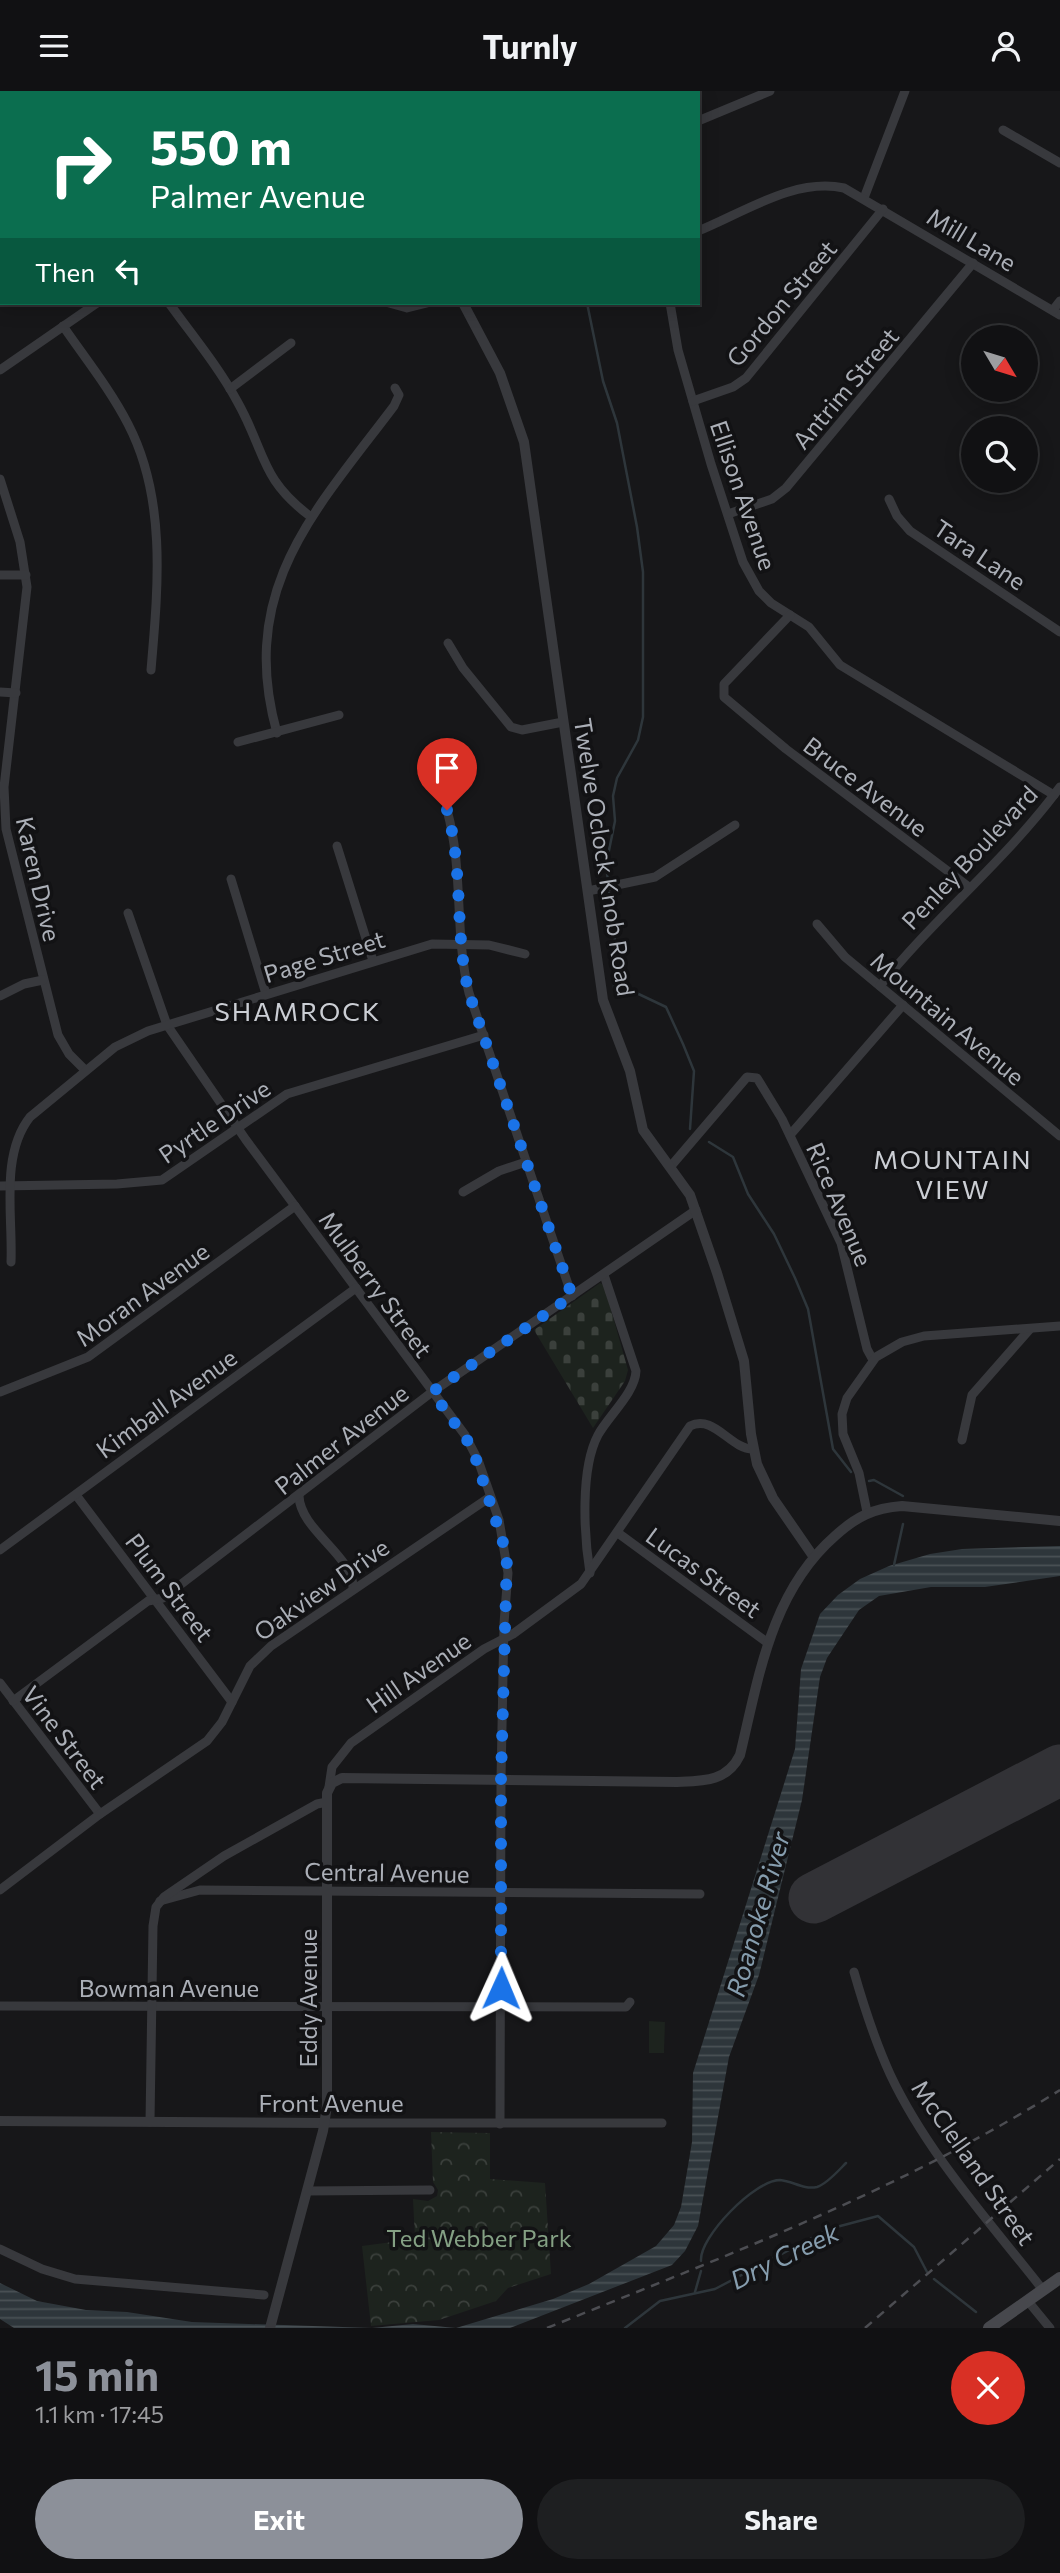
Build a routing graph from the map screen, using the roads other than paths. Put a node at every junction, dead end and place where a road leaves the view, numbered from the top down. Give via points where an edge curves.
1 (770, 91) edge
2 (905, 91) edge
3 (700, 120) edge
4 (1003, 130) dead end
5 (1060, 163) edge
6 (864, 198) junction
7 (883, 209) junction
8 (700, 230) edge
9 (973, 263) junction
10 (1060, 301) edge
11 (94, 305) edge
12 (170, 305) edge
13 (396, 305) edge
14 (419, 305) edge
15 (464, 305) edge
16 (670, 305) edge
17 (1057, 313) edge
18 (63, 326) junction
19 (292, 343) dead end
20 (0, 370) edge
21 (395, 388) dead end
22 (230, 389) junction
23 (693, 401) junction
24 (0, 479) edge
25 (889, 499) dead end
26 (728, 514) junction
27 (311, 517) junction
28 (0, 575) edge
29 (26, 575) junction
30 (790, 615) junction
31 (1060, 632) edge
32 (448, 643) dead end
33 (151, 670) dead end
34 (0, 692) edge
35 (16, 693) junction
36 (339, 715) dead end
37 (563, 722) junction
38 (277, 733) junction
39 (238, 742) dead end
40 (1057, 791) edge
41 (2, 792) edge
42 (447, 810) dead end
43 (735, 825) dead end
44 (337, 846) dead end
45 (231, 879) dead end
46 (968, 887) junction
47 (588, 891) junction
48 (128, 913) dead end
49 (817, 924) dead end
50 (463, 943) junction
51 (525, 954) dead end
52 (373, 961) junction
53 (43, 980) junction
54 (880, 986) junction
55 (265, 994) junction
56 (0, 996) edge
57 (903, 1005) junction
58 (167, 1025) junction
59 (484, 1035) junction
60 (85, 1070) junction
61 (236, 1126) junction
62 (790, 1135) junction
63 (1060, 1136) edge
64 (526, 1161) junction
65 (671, 1166) junction
66 (0, 1186) edge
67 (10, 1186) junction
68 (463, 1192) dead end
69 (295, 1206) junction
70 (696, 1210) junction
71 (10, 1262) dead end
72 (604, 1275) junction
73 (356, 1288) junction
74 (572, 1296) junction
75 (1060, 1326) edge
76 (1030, 1329) junction
77 (873, 1360) junction
78 (0, 1392) edge
79 (432, 1392) junction
80 (962, 1440) dead end
81 (753, 1449) junction
82 (76, 1495) junction
83 (299, 1496) junction
84 (490, 1497) junction
85 (867, 1512) junction
86 (1060, 1521) edge
87 (618, 1533) junction
88 (0, 1550) edge
89 (813, 1556) junction
90 (590, 1573) junction
91 (353, 1588) junction
92 (155, 1599) junction
93 (504, 1639) junction
94 (768, 1643) junction
95 (0, 1683) edge
96 (13, 1701) junction
97 (232, 1702) junction
98 (501, 1779) junction
99 (329, 1787) junction
100 (327, 1802) junction
101 (100, 1814) junction
102 (0, 1890) edge
103 (328, 1891) junction
104 (502, 1892) junction
105 (700, 1894) dead end
106 (160, 1901) junction
107 (854, 1972) dead end
108 (630, 2003) dead end
109 (152, 2005) junction
110 (0, 2006) edge
111 (328, 2007) junction
112 (501, 2008) junction
113 (0, 2121) edge
114 (150, 2122) junction
115 (325, 2123) junction
116 (500, 2123) junction
117 (662, 2123) dead end
118 (430, 2190) dead end
119 (307, 2191) junction
120 (0, 2249) edge
121 (1060, 2278) edge
122 (1043, 2290) junction
123 (264, 2295) dead end
124 (1027, 2300) junction
125 (270, 2328) edge
126 (989, 2328) edge
127 (1050, 2328) edge

1 - 3 street
2 - 6 street
4 - 5 street
6 - 7 street, Mill Lane
6 - 8 street, Mill Lane via 833,186 813,186
7 - 9 street, Mill Lane
7 - 23 street, Gordon Street via 746,377 733,387
9 - 17 street, Mill Lane
9 - 26 street, Antrim Street via 786,488 772,499
10 - 17 street
11 - 18 street
12 - 22 street
13 - 14 street
15 - 37 street, Twelve Oclock Knob Road via 500,373 524,442
16 - 23 street, Ellison Avenue
18 - 20 street
18 - 33 street via 121,412 142,460 157,546
19 - 22 street
21 - 27 street via 399,395 394,406
22 - 27 street via 269,475 284,495
23 - 26 street, Ellison Avenue
24 - 29 street, Karen Drive via 12,509
25 - 31 street, Tara Lane via 910,531
26 - 30 street, Ellison Avenue via 755,586
27 - 38 street via 287,559 271,614 268,693
28 - 29 street
29 - 35 street, Karen Drive
30 - 40 street, Ellison Avenue via 815,633 840,665
30 - 46 street, Bruce Avenue via 723,684 724,697
32 - 37 street via 463,669 511,727 522,730
34 - 35 street
35 - 41 street, Karen Drive
36 - 38 street
37 - 47 street, Twelve Oclock Knob Road
38 - 39 street
40 - 46 street, Penley Boulevard
41 - 53 street, Karen Drive via 9,850
42 - 50 street via 458,859
43 - 47 street via 655,877
44 - 52 street
45 - 55 street
46 - 54 street, Penley Boulevard
47 - 65 street, Twelve Oclock Knob Road via 603,1000 630,1071 643,1130
48 - 58 street, Mulberry Street
49 - 54 street, Mountain Avenue via 845,957
50 - 51 street, Page Street
50 - 52 street, Page Street via 432,944
50 - 59 street via 466,980
52 - 55 street, Page Street
53 - 56 street
53 - 60 street, Karen Drive via 63,1045
54 - 57 street, Mountain Avenue
55 - 58 street, Page Street
57 - 62 street
57 - 63 street, Mountain Avenue
58 - 60 street, Page Street via 129,1039
58 - 61 street, Mulberry Street
59 - 61 street, Pyrtle Drive via 303,1088
59 - 64 street
60 - 67 street, Page Street via 19,1130 12,1151
61 - 67 street, Pyrtle Drive via 171,1175 152,1182
61 - 69 street, Mulberry Street
62 - 65 street, Rice Avenue via 762,1084 747,1077
62 - 77 street, Rice Avenue via 841,1243
64 - 68 street
64 - 74 street
65 - 70 street, Twelve Oclock Knob Road
66 - 67 street, Pyrtle Drive
67 - 71 street, Page Street
69 - 73 street, Mulberry Street
69 - 78 street, Moran Avenue via 88,1357
70 - 72 street, Palmer Avenue
70 - 81 street, Twelve Oclock Knob Road via 744,1361
72 - 74 street, Palmer Avenue
72 - 90 street via 636,1371 591,1455 586,1541
73 - 79 street, Mulberry Street
73 - 82 street, Kimball Avenue
74 - 79 street, Palmer Avenue
75 - 76 street
76 - 77 street via 924,1336 902,1342
76 - 80 street via 972,1395
77 - 85 street via 847,1398 842,1414 843,1434 859,1473
79 - 83 street, Palmer Avenue
79 - 84 street, Mulberry Street via 472,1447
81 - 87 street, Hill Avenue via 702,1423 690,1426
81 - 89 street, Twelve Oclock Knob Road via 773,1498
82 - 88 street, Kimball Avenue
82 - 92 street, Plum Street
83 - 91 street via 301,1509 347,1570
83 - 92 street, Palmer Avenue via 163,1598
84 - 91 street, Oakview Drive
84 - 93 street, Mulberry Street via 507,1555
85 - 86 street via 902,1506
85 - 89 street
87 - 90 street, Hill Avenue
87 - 94 street, Lucas Street
89 - 94 street via 793,1584
90 - 93 street, Hill Avenue via 575,1589
91 - 97 street, Oakview Drive via 256,1658
92 - 96 street, Palmer Avenue
92 - 97 street, Plum Street
93 - 98 street, Mulberry Street
93 - 99 street, Hill Avenue via 351,1743 332,1767
94 - 98 street via 740,1755 728,1771 712,1780
95 - 96 street, Vine Street
96 - 101 street, Vine Street
97 - 101 street, Oakview Drive via 203,1744
98 - 99 street via 342,1778
98 - 104 street, Mulberry Street
99 - 100 street, Eddy Avenue
100 - 103 street, Eddy Avenue
100 - 106 street via 232,1852
101 - 102 street, Oakview Drive
103 - 104 street, Central Avenue
103 - 106 street, Central Avenue via 200,1890
103 - 111 street, Eddy Avenue
104 - 105 street, Central Avenue
104 - 112 street, Mulberry Street
106 - 109 street via 153,1926
107 - 122 street, McClelland Street via 870,2027 903,2099 956,2178
108 - 112 street, Bowman Avenue via 626,2007
109 - 110 street, Bowman Avenue
109 - 111 street, Bowman Avenue
109 - 114 street
111 - 112 street, Bowman Avenue
111 - 115 street, Eddy Avenue
112 - 116 street, Mulberry Street
113 - 114 street, Front Avenue
114 - 115 street, Front Avenue
115 - 116 street, Front Avenue
115 - 119 street, Eddy Avenue
116 - 117 street, Front Avenue
118 - 119 street
119 - 125 street, Eddy Avenue
120 - 123 street via 75,2279
121 - 122 main road
122 - 124 main road
124 - 126 main road
124 - 127 street

